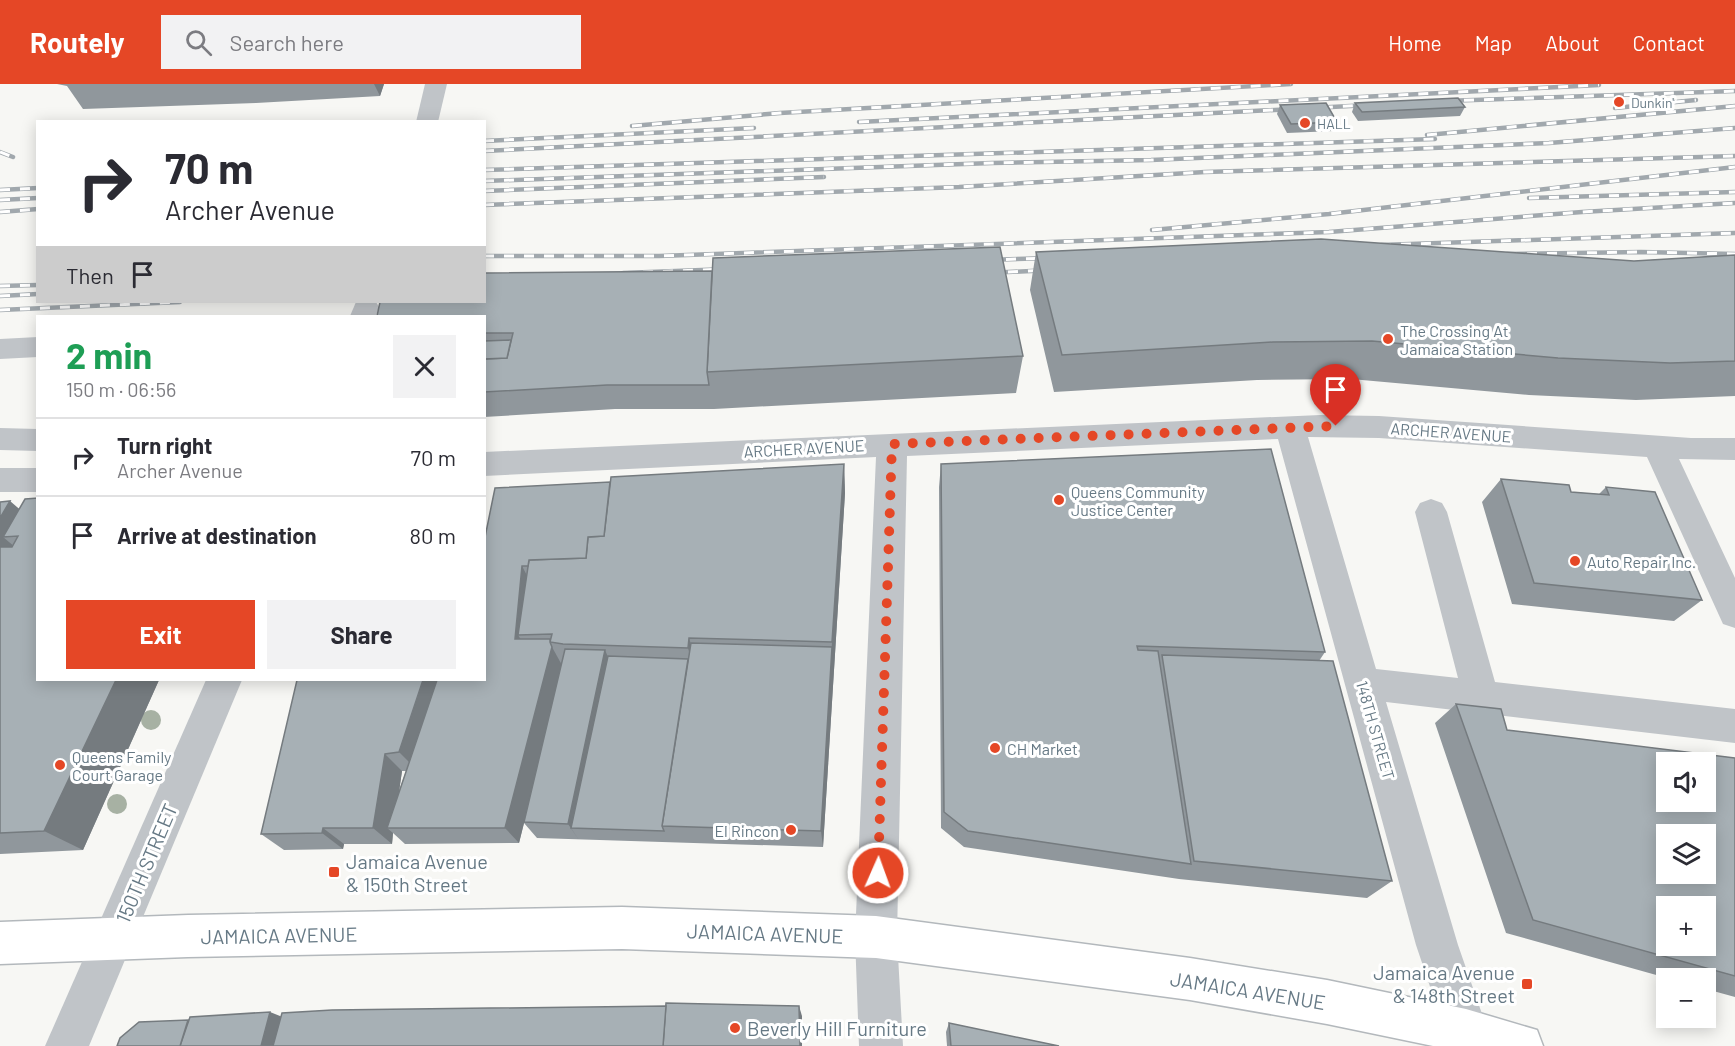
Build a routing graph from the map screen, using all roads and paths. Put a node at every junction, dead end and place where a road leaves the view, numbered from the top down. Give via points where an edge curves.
1 (436, 84) edge
2 (427, 120) edge
3 (36, 347) edge
4 (0, 349) edge
5 (1290, 427) junction
6 (0, 439) edge
7 (36, 440) edge
8 (892, 444) junction
9 (1658, 447) junction
10 (1735, 449) edge
11 (486, 464) edge
12 (0, 480) edge
13 (36, 480) edge
14 (1431, 512) dead end
15 (1735, 615) edge
16 (224, 681) edge
17 (1363, 683) junction
18 (1481, 697) junction
19 (1735, 726) edge
20 (876, 937) junction
21 (114, 939) junction
22 (0, 943) edge
23 (1466, 1031) junction
24 (67, 1046) edge
25 (881, 1046) edge
26 (1521, 1046) edge

1 - 2 street
3 - 4 street
5 - 8 street, ARCHER AVENUE
5 - 9 street, ARCHER AVENUE via 1379,427
5 - 17 street, 148TH STREET
6 - 7 street
8 - 11 street, ARCHER AVENUE
8 - 20 street
9 - 10 street, ARCHER AVENUE
9 - 15 street
12 - 13 street
14 - 18 street
16 - 21 street, 150TH STREET
17 - 18 street
17 - 23 street, 148TH STREET via 1437,945
18 - 19 street
20 - 21 main road, JAMAICA AVENUE via 622,928
20 - 23 main road, JAMAICA AVENUE via 1190,980 1326,1002
20 - 25 street
21 - 22 main road, JAMAICA AVENUE
21 - 24 street, 150TH STREET
23 - 26 main road, JAMAICA AVENUE

